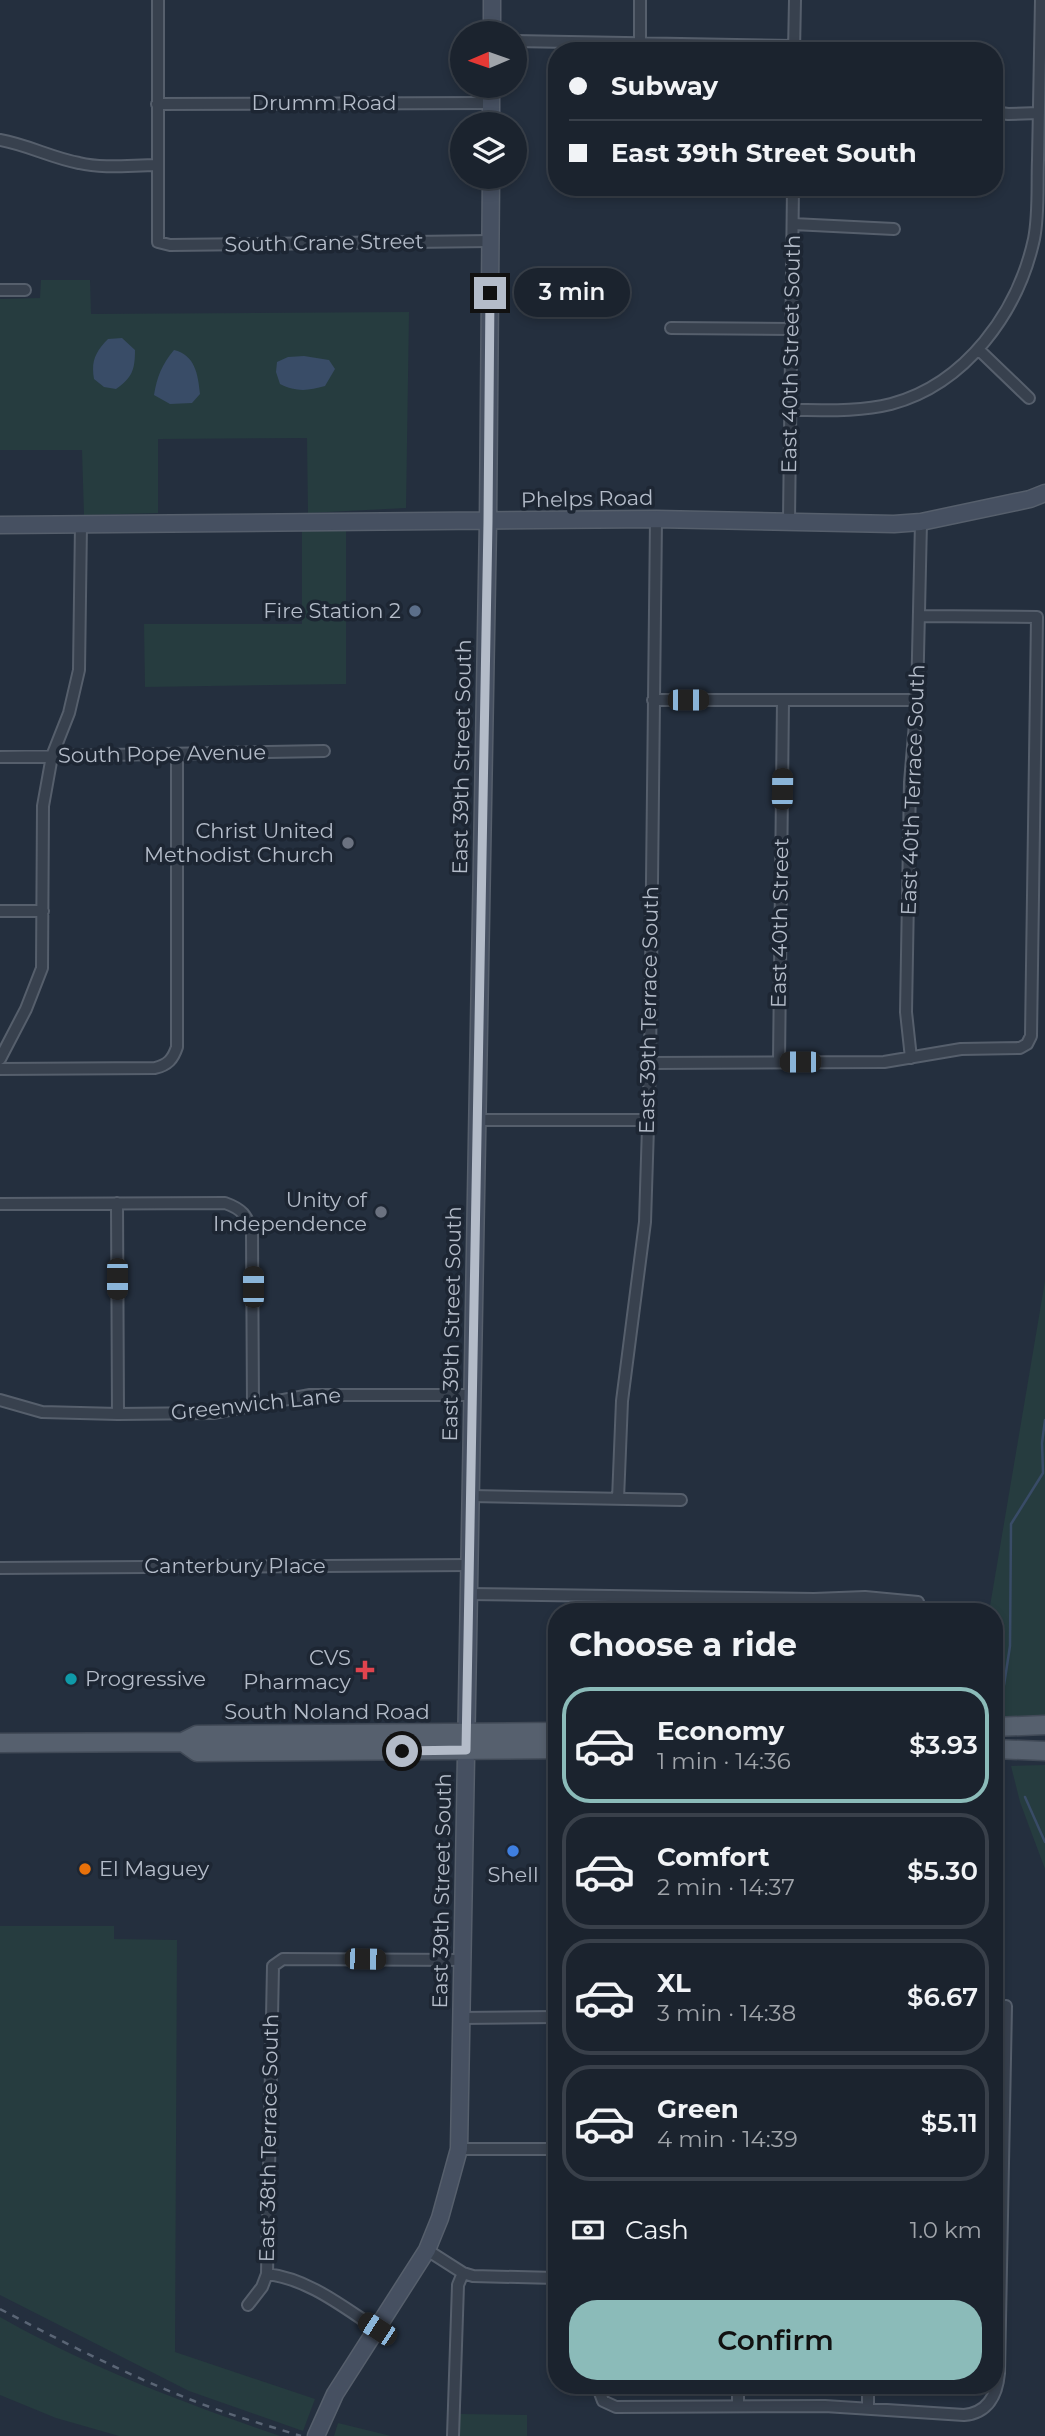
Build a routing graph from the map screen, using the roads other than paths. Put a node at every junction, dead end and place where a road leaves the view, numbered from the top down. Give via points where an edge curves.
1 (158, 0) edge
2 (492, 0) edge
3 (640, 0) edge
4 (795, 0) edge
5 (1041, 0) edge
6 (492, 21) edge
7 (527, 41) edge
8 (556, 42) edge
9 (640, 42) edge
10 (794, 42) edge
11 (491, 98) edge
12 (491, 103) junction
13 (157, 104) junction
14 (491, 112) edge
15 (1003, 113) edge
16 (1039, 113) junction
17 (0, 140) edge
18 (157, 165) junction
19 (491, 189) edge
20 (793, 196) edge
21 (793, 224) junction
22 (894, 229) dead end
23 (490, 241) junction
24 (0, 290) edge
25 (25, 290) dead end
26 (671, 328) dead end
27 (791, 330) junction
28 (978, 349) junction
29 (1028, 398) dead end
30 (790, 410) junction
31 (1045, 493) edge
32 (656, 519) junction
33 (789, 521) junction
34 (488, 522) junction
35 (920, 522) junction
36 (81, 524) junction
37 (0, 525) edge
38 (919, 616) junction
39 (653, 700) junction
40 (783, 700) junction
41 (918, 701) junction
42 (324, 751) dead end
43 (177, 755) junction
44 (52, 756) junction
45 (0, 757) edge
46 (0, 911) edge
47 (43, 911) junction
48 (911, 1058) junction
49 (0, 1059) edge
50 (779, 1062) junction
51 (650, 1063) junction
52 (0, 1069) edge
53 (648, 1119) junction
54 (476, 1120) junction
55 (117, 1203) junction
56 (0, 1204) edge
57 (472, 1395) junction
58 (0, 1400) edge
59 (253, 1406) junction
60 (118, 1415) junction
61 (471, 1496) junction
62 (618, 1499) junction
63 (681, 1500) dead end
64 (469, 1565) junction
65 (0, 1568) edge
66 (468, 1594) junction
67 (814, 1599) junction
68 (918, 1602) dead end
69 (812, 1603) edge
70 (816, 1603) edge
71 (1045, 1725) edge
72 (1003, 1727) edge
73 (548, 1733) edge
74 (466, 1742) junction
75 (0, 1744) edge
76 (548, 1748) edge
77 (1003, 1749) edge
78 (1045, 1751) edge
79 (461, 1960) junction
80 (1006, 2006) dead end
81 (548, 2017) edge
82 (461, 2018) junction
83 (1003, 2059) edge
84 (459, 2149) junction
85 (548, 2149) edge
86 (426, 2250) junction
87 (463, 2273) junction
88 (267, 2274) junction
89 (548, 2278) edge
90 (248, 2305) dead end
91 (377, 2329) junction
92 (600, 2394) edge
93 (738, 2394) edge
94 (868, 2394) edge
95 (994, 2394) edge
96 (738, 2406) junction
97 (868, 2408) junction
98 (316, 2436) edge
99 (453, 2436) edge

1 - 13 street
2 - 6 main road
3 - 9 street
4 - 10 street
5 - 16 street
7 - 8 street
11 - 12 main road
12 - 13 street, Drumm Road
12 - 14 main road
13 - 18 street
15 - 16 street
16 - 28 street via 1035,236 1007,312
17 - 18 street via 82,164
18 - 23 street, South Crane Street via 158,242 170,245
19 - 23 main road, East 39th Street South
20 - 21 street, East 40th Street South
21 - 22 street
21 - 27 street, East 40th Street South
23 - 34 main road, East 39th Street South
24 - 25 street
26 - 27 street
27 - 30 street, East 40th Street South
28 - 29 street
28 - 30 street via 934,384 891,404
30 - 33 street, East 40th Street South
31 - 35 main road, Phelps Road
32 - 33 main road, Phelps Road
32 - 34 main road, Phelps Road
32 - 39 street, East 39th Terrace South
33 - 35 main road, Phelps Road
34 - 36 main road, Phelps Road
34 - 54 main road, East 39th Street South
35 - 38 street, East 40th Terrace South
36 - 37 main road, Phelps Road
36 - 44 street via 79,670
38 - 41 street, East 40th Terrace South
38 - 48 street via 1037,617 1031,1036 1026,1046 1013,1049 961,1049
39 - 40 street
39 - 51 street, East 39th Terrace South
40 - 41 street
40 - 50 street, East 40th Street
41 - 48 street, East 40th Terrace South via 910,782 906,1012
42 - 43 street, South Pope Avenue
43 - 44 street, South Pope Avenue
43 - 52 street via 177,1046 173,1058 155,1068
44 - 45 street, South Pope Avenue
44 - 47 street via 43,806
46 - 47 street
47 - 49 street via 42,968
48 - 50 street
50 - 51 street
51 - 53 street, East 39th Terrace South
53 - 54 street
53 - 62 street, East 39th Terrace South via 645,1222 623,1390
54 - 57 main road, East 39th Street South
55 - 56 street
55 - 59 street via 225,1203 248,1217 253,1233
55 - 60 street
57 - 59 street, Greenwich Lane via 310,1395
57 - 61 main road, East 39th Street South
58 - 60 street, Greenwich Lane via 42,1412
59 - 60 street, Greenwich Lane via 213,1413
61 - 62 street
61 - 64 main road, East 39th Street South
62 - 63 street
64 - 65 street, Canterbury Place
64 - 66 main road, East 39th Street South
66 - 67 street
66 - 74 main road, East 39th Street South
67 - 68 street
67 - 69 street
67 - 70 street
71 - 72 main road
73 - 74 main road, South Noland Road
74 - 75 main road, South Noland Road via 329,1743 197,1752 183,1742
74 - 76 main road, South Noland Road
74 - 79 main road, East 39th Street South
77 - 78 main road
79 - 82 main road, East 39th Street South
79 - 88 street, East 38th Terrace South via 283,1959 273,1966
80 - 83 street
81 - 82 street
82 - 84 main road, East 39th Street South
84 - 85 street
84 - 86 main road, East 39th Street South
86 - 87 street
86 - 91 main road, East 39th Street South
87 - 89 street via 484,2278
87 - 99 street via 458,2285
88 - 90 street, East 38th Terrace South
88 - 91 street via 306,2284
91 - 98 main road, East 39th Street South via 335,2395
92 - 96 street via 603,2401 616,2407
93 - 96 street
94 - 97 street
95 - 97 street via 989,2404 970,2414
96 - 97 street

